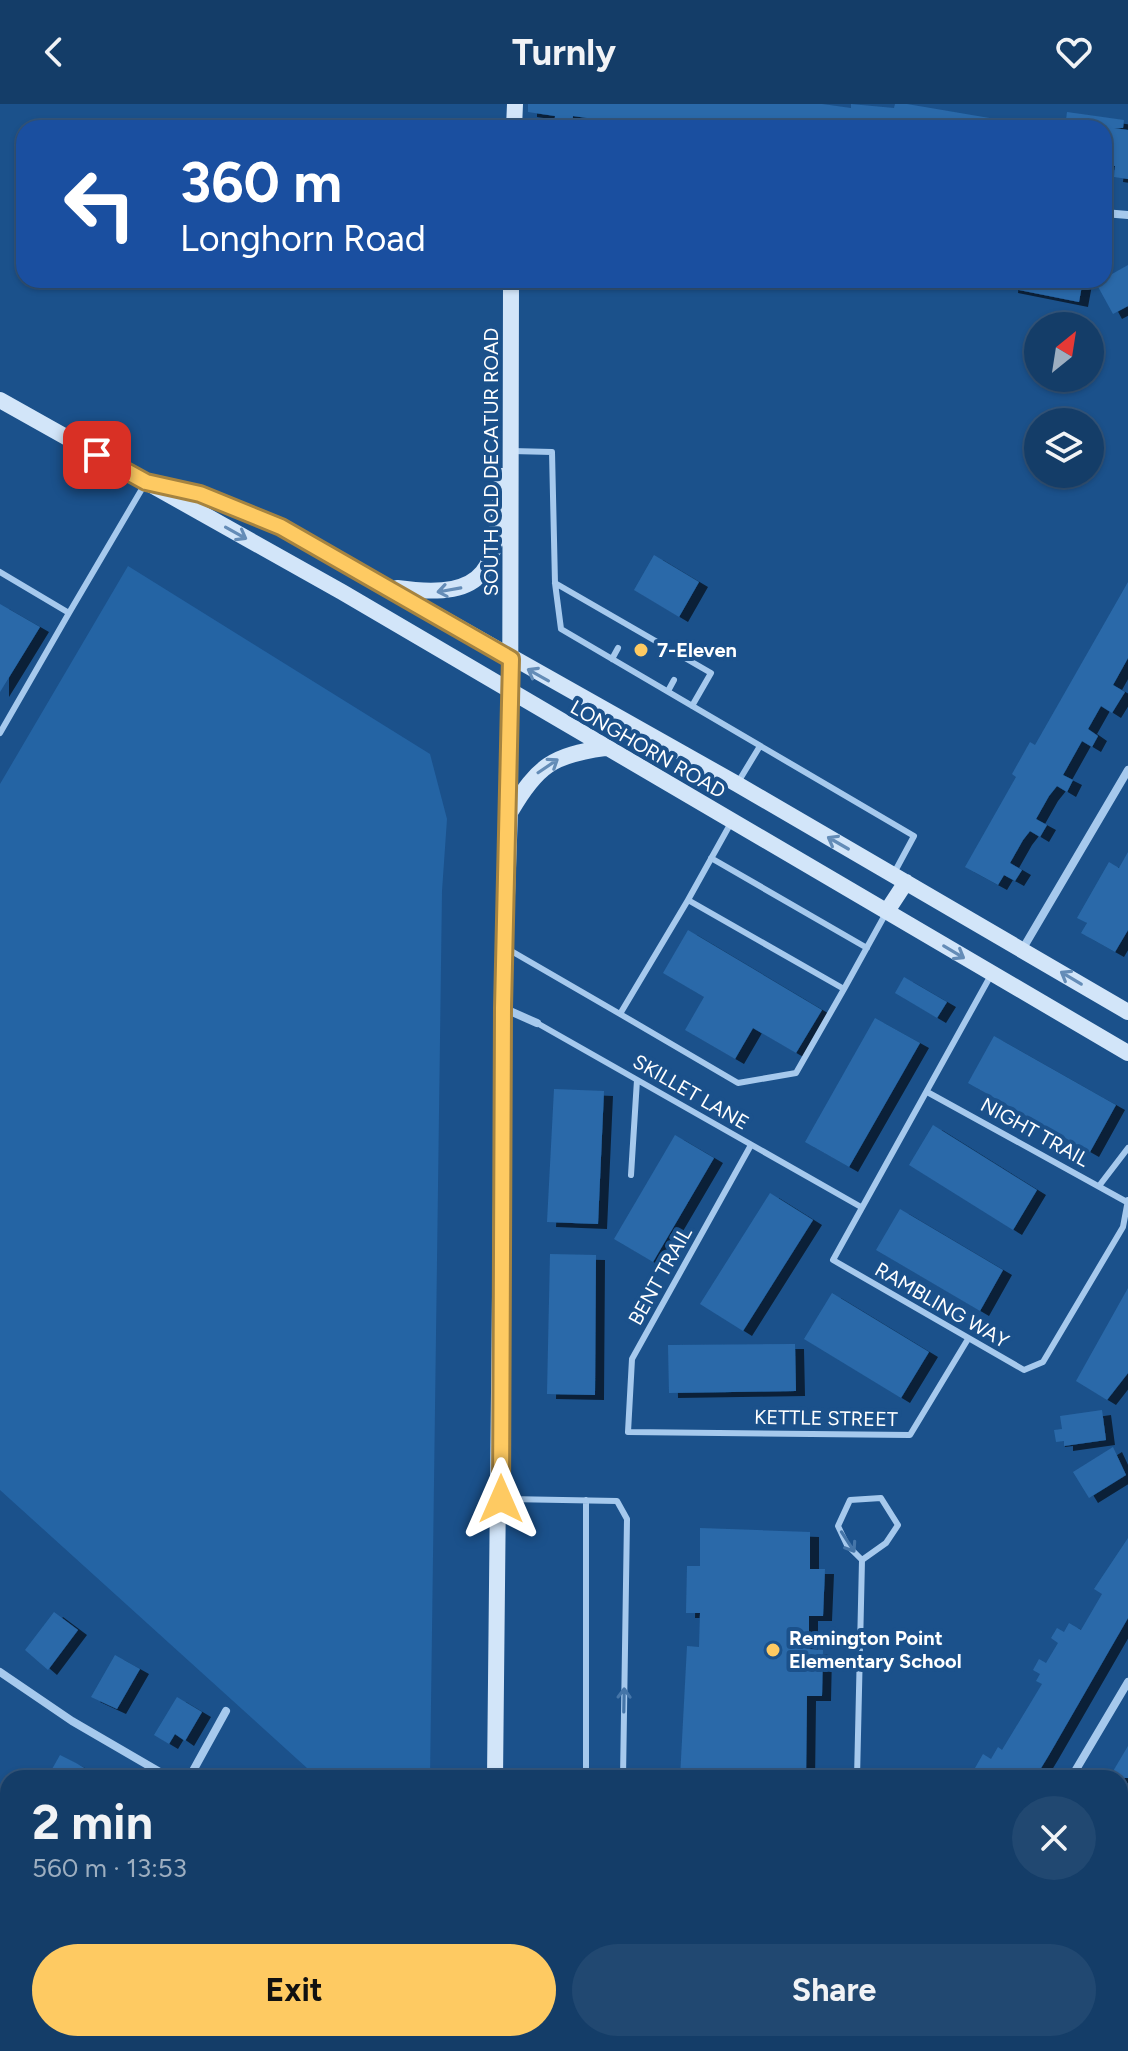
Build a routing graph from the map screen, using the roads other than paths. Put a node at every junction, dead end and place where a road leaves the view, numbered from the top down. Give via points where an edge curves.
1 (511, 288) edge
2 (512, 371) junction
3 (0, 391) edge
4 (0, 400) edge
5 (24, 413) junction
6 (512, 451) junction
7 (146, 482) junction
8 (0, 572) edge
9 (555, 583) junction
10 (389, 587) junction
11 (600, 609) junction
12 (69, 613) junction
13 (614, 617) junction
14 (595, 618) dead end
15 (609, 627) dead end
16 (630, 627) junction
17 (588, 631) dead end
18 (644, 634) junction
19 (625, 637) dead end
20 (602, 640) dead end
21 (582, 641) junction
22 (659, 643) junction
23 (638, 644) dead end
24 (618, 648) dead end
25 (596, 650) junction
26 (673, 651) junction
27 (653, 653) dead end
28 (631, 657) dead end
29 (511, 659) junction
30 (612, 659) junction
31 (686, 659) junction
32 (667, 661) dead end
33 (645, 665) dead end
34 (626, 667) junction
35 (680, 669) dead end
36 (660, 673) dead end
37 (640, 675) junction
38 (674, 680) dead end
39 (654, 683) junction
40 (668, 691) junction
41 (510, 692) junction
42 (692, 706) junction
43 (0, 733) edge
44 (760, 746) junction
45 (605, 748) junction
46 (1128, 770) edge
47 (737, 784) junction
48 (510, 812) junction
49 (732, 821) junction
50 (711, 858) junction
51 (899, 879) junction
52 (688, 900) junction
53 (887, 911) junction
54 (505, 948) junction
55 (867, 948) junction
56 (1022, 950) junction
57 (991, 975) junction
58 (844, 989) junction
59 (503, 1008) junction
60 (1128, 1012) edge
61 (620, 1014) junction
62 (537, 1023) joint
63 (1128, 1053) edge
64 (637, 1080) junction
65 (929, 1093) junction
66 (751, 1145) junction
67 (1128, 1148) edge
68 (631, 1175) dead end
69 (1099, 1186) junction
70 (1127, 1200) edge
71 (861, 1207) junction
72 (968, 1339) junction
73 (628, 1432) joint
74 (501, 1499) junction
75 (586, 1500) junction
76 (862, 1560) junction
77 (0, 1672) edge
78 (1128, 1682) edge
79 (226, 1711) dead end
80 (156, 1770) edge
81 (193, 1770) edge
82 (495, 1770) edge
83 (586, 1770) edge
84 (623, 1770) edge
85 (857, 1770) edge
86 (1076, 1770) edge

1 - 2 main road, SOUTH OLD DECATUR ROAD
2 - 6 main road, SOUTH OLD DECATUR ROAD
2 -> 10 main road via 491,560 470,585 445,593
3 - 5 main road, LONGHORN ROAD
4 - 5 main road, LONGHORN ROAD
5 - 7 main road, LONGHORN ROAD
6 - 9 lane via 552,452
6 - 29 main road, SOUTH OLD DECATUR ROAD
7 - 10 main road, LONGHORN ROAD via 200,494 281,527
7 - 12 lane
7 -> 41 main road, LONGHORN ROAD
8 - 12 lane
9 - 11 lane
9 - 21 lane via 561,629
10 - 29 main road, LONGHORN ROAD
11 - 13 lane
11 - 14 lane
12 - 43 lane
13 - 15 lane
13 - 16 lane
16 - 18 lane
16 - 19 lane
17 - 21 lane
18 - 22 lane
18 - 23 lane
20 - 25 lane
21 - 25 lane
22 - 26 lane
22 - 27 lane
24 - 30 lane
25 - 30 lane
26 - 31 lane
26 - 32 lane
28 - 34 lane
29 - 41 main road, SOUTH OLD DECATUR ROAD
47 -> 29 main road, LONGHORN ROAD
30 - 34 lane
31 - 35 lane
31 - 42 lane via 711,673
33 - 37 lane
34 - 37 lane
36 - 39 lane
37 - 39 lane
38 - 40 lane
39 - 40 lane
40 - 42 lane
41 - 45 main road, LONGHORN ROAD
41 - 48 main road, SOUTH OLD DECATUR ROAD
42 - 44 lane
44 - 47 lane
44 - 51 lane via 914,836
48 -> 45 main road via 546,764
45 - 49 main road, LONGHORN ROAD
46 - 56 street
51 -> 47 main road, LONGHORN ROAD
48 - 54 main road, SOUTH OLD DECATUR ROAD
49 - 50 lane
49 - 53 main road, LONGHORN ROAD
50 - 52 lane
50 - 55 lane
51 - 53 main road
51 - 56 main road, LONGHORN ROAD
52 - 58 lane
52 - 61 lane
53 - 55 lane
53 -> 57 main road, LONGHORN ROAD
54 - 59 main road, SOUTH OLD DECATUR ROAD
54 - 61 lane
55 - 58 lane
60 -> 56 main road, LONGHORN ROAD
57 - 63 main road, LONGHORN ROAD
57 - 65 lane
58 - 61 lane via 796,1073 738,1083
59 - 62 street, SKILLET LANE
59 - 74 main road, SOUTH OLD DECATUR ROAD
62 - 64 lane, SKILLET LANE
64 - 66 lane, SKILLET LANE
64 - 68 lane
65 - 69 lane, NIGHT TRAIL
65 - 71 lane
66 - 71 lane, SKILLET LANE
66 - 73 lane, BENT TRAIL via 632,1359
67 - 69 lane
69 - 70 lane, NIGHT TRAIL
70 - 72 lane, RAMBLING WAY via 1123,1227 1043,1362 1024,1370
71 - 72 lane, RAMBLING WAY via 833,1260
72 - 73 lane, KETTLE STREET via 910,1435
74 - 75 lane
74 - 82 main road, SOUTH OLD DECATUR ROAD
75 - 83 lane
84 -> 75 lane via 627,1519 617,1501
76 -> 76 lane via 886,1543 898,1525 881,1498 850,1500 838,1526
76 - 85 lane
77 - 80 street
78 - 86 street
79 - 81 street

